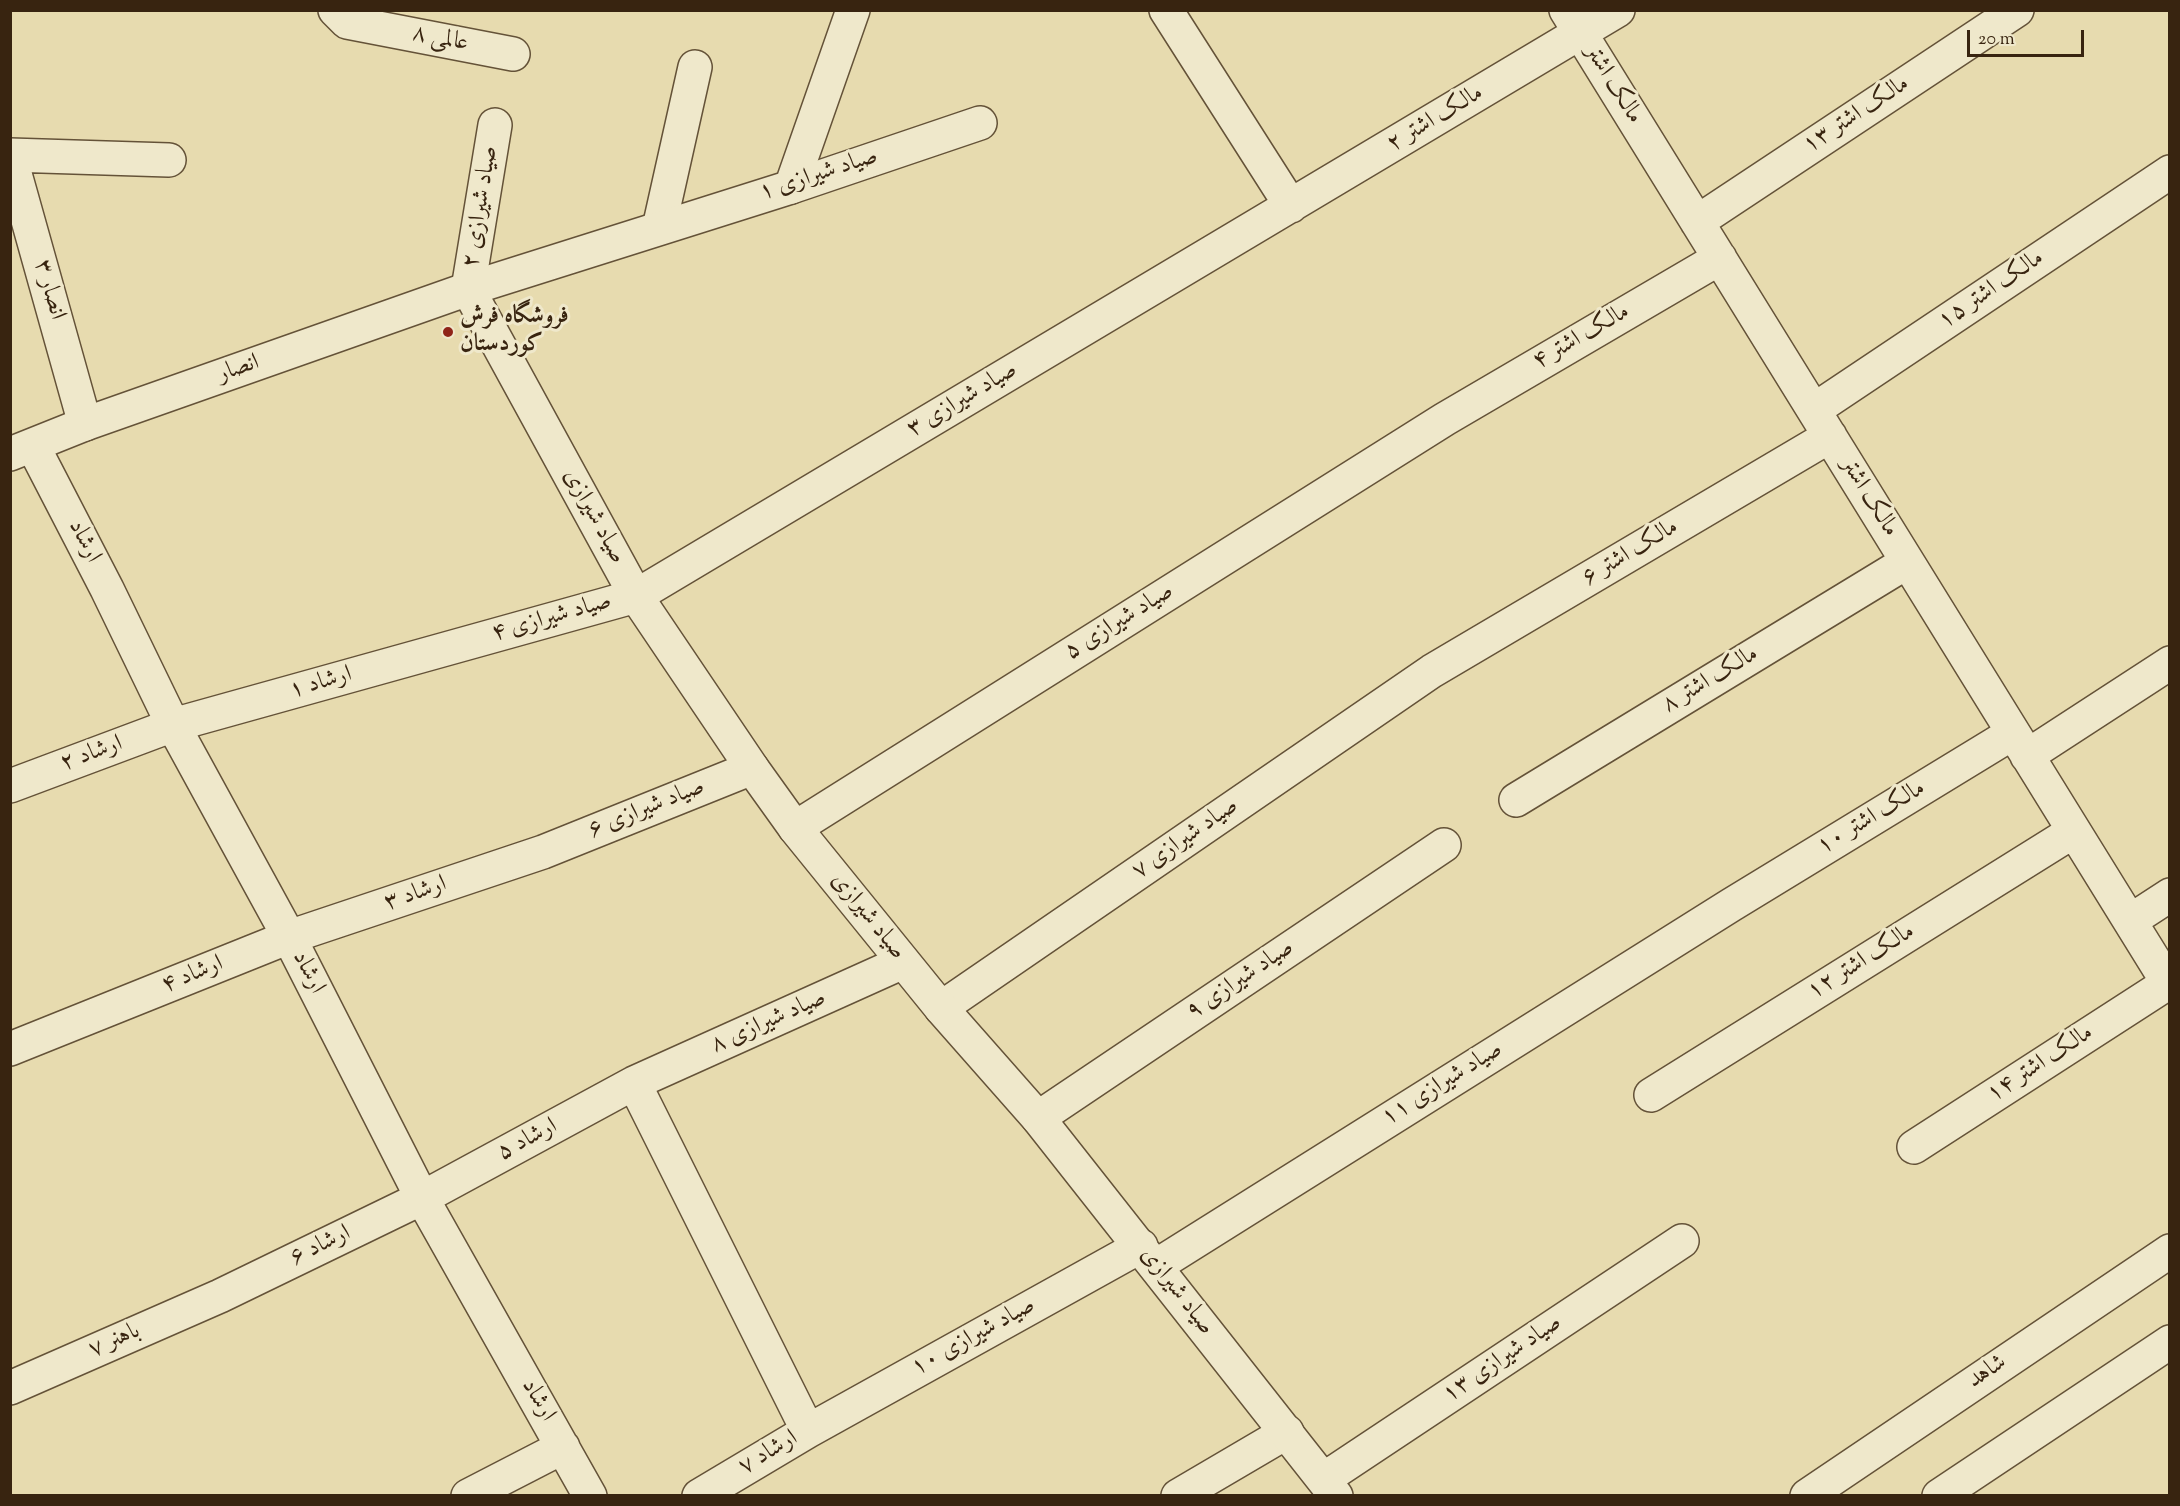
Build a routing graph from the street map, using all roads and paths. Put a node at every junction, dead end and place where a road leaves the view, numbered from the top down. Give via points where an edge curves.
1 (335, 10) edge
2 (853, 10) edge
3 (1166, 10) edge
4 (1618, 10) edge
5 (2017, 10) edge
6 (1574, 22) edge
7 (513, 54) dead end
8 (695, 66) dead end
9 (980, 123) dead end
10 (495, 125) dead end
11 (10, 156) edge
12 (170, 160) dead end
13 (2169, 172) edge
14 (790, 186) junction
15 (1291, 206) junction
16 (1697, 222) junction
17 (659, 228) junction
18 (1719, 258) junction
19 (468, 289) junction
20 (1445, 419) joint
21 (1822, 423) junction
22 (86, 424) junction
23 (22, 450) edge
24 (1907, 562) junction
25 (636, 596) junction
26 (468, 642) joint
27 (2169, 663) edge
28 (1432, 671) joint
29 (173, 725) junction
30 (2020, 744) junction
31 (752, 768) junction
32 (10, 786) edge
33 (1516, 800) dead end
34 (795, 828) junction
35 (2074, 831) junction
36 (1444, 845) dead end
37 (543, 852) joint
38 (2169, 896) edge
39 (1731, 904) joint
40 (2130, 921) junction
41 (289, 937) junction
42 (903, 962) junction
43 (2169, 984) edge
44 (941, 1008) junction
45 (10, 1049) edge
46 (634, 1083) junction
47 (1651, 1095) dead end
48 (1038, 1118) junction
49 (1914, 1147) dead end
50 (422, 1198) junction
51 (1682, 1241) dead end
52 (2169, 1251) edge
53 (1148, 1256) junction
54 (220, 1296) joint
55 (2169, 1342) edge
56 (10, 1388) edge
57 (808, 1431) junction
58 (1287, 1432) junction
59 (563, 1447) junction
60 (1330, 1487) edge
61 (468, 1496) edge
62 (591, 1496) edge
63 (699, 1496) edge
64 (1178, 1496) edge
65 (1807, 1496) edge
66 (1939, 1496) edge

1 - 7 street, عالمی ۸ via 347,22
2 - 14 street
3 - 15 street
4 - 6 street, مالک اشتر ۲
5 - 16 street, مالک اشتر ۱۳
6 - 15 street, مالک اشتر ۲
6 - 16 street, مالک اشتر
8 - 17 street
9 - 14 street, صیاد شیرازی ۱
10 - 19 street, صیاد شیرازی ۲
11 - 12 street
11 - 22 street, انصار ۳
13 - 21 street, مالک اشتر ۱۵
14 - 17 street, صیاد شیرازی ۱
15 - 25 street, صیاد شیرازی ۳
16 - 18 street, مالک اشتر
17 - 19 street, صیاد شیرازی ۱
18 - 20 street, مالک اشتر ۴
18 - 21 street, مالک اشتر
19 - 22 street, انصار
19 - 25 street, صیاد شیرازی
20 - 34 street, صیاد شیرازی ۵
21 - 24 street, مالک اشتر
21 - 28 street, مالک اشتر ۶
22 - 23 street, انصار
23 - 29 street, ارشاد via 107,590
24 - 30 street, مالک اشتر
24 - 33 street, مالک اشتر ۸
25 - 26 street, صیاد شیرازی ۴
25 - 31 street, صیاد شیرازی
26 - 29 street, ارشاد ۱
27 - 30 street, مالک اشتر ۱۰
28 - 44 street, صیاد شیرازی ۷
29 - 32 street, ارشاد ۲
29 - 41 street, ارشاد
30 - 35 street, مالک اشتر
30 - 39 street, مالک اشتر ۱۰
31 - 34 street, صیاد شیرازی
31 - 37 street, صیاد شیرازی ۶
34 - 42 street, صیاد شیرازی
35 - 40 street, مالک اشتر
35 - 47 street, مالک اشتر ۱۲
36 - 48 street, صیاد شیرازی ۹
37 - 41 street, ارشاد ۳
38 - 40 street
39 - 53 street, صیاد شیرازی ۱۱
40 - 43 street, مالک اشتر
41 - 45 street, ارشاد ۴
41 - 50 street, ارشاد
42 - 44 street, صیاد شیرازی
42 - 46 street, صیاد شیرازی ۸
43 - 49 street, مالک اشتر ۱۴
44 - 48 street, صیاد شیرازی
46 - 50 street, ارشاد ۵
46 - 57 street
48 - 53 street, صیاد شیرازی
50 - 54 street, ارشاد ۶
50 - 59 street, ارشاد
51 - 60 street, صیاد شیرازی ۱۳
52 - 65 street, شاهد
53 - 57 street, صیاد شیرازی ۱۰
53 - 58 street, صیاد شیرازی
54 - 56 street, باهنر ۷
55 - 66 street
57 - 63 street, ارشاد ۷
58 - 60 street, صیاد شیرازی
58 - 64 street
59 - 61 street
59 - 62 street, ارشاد

